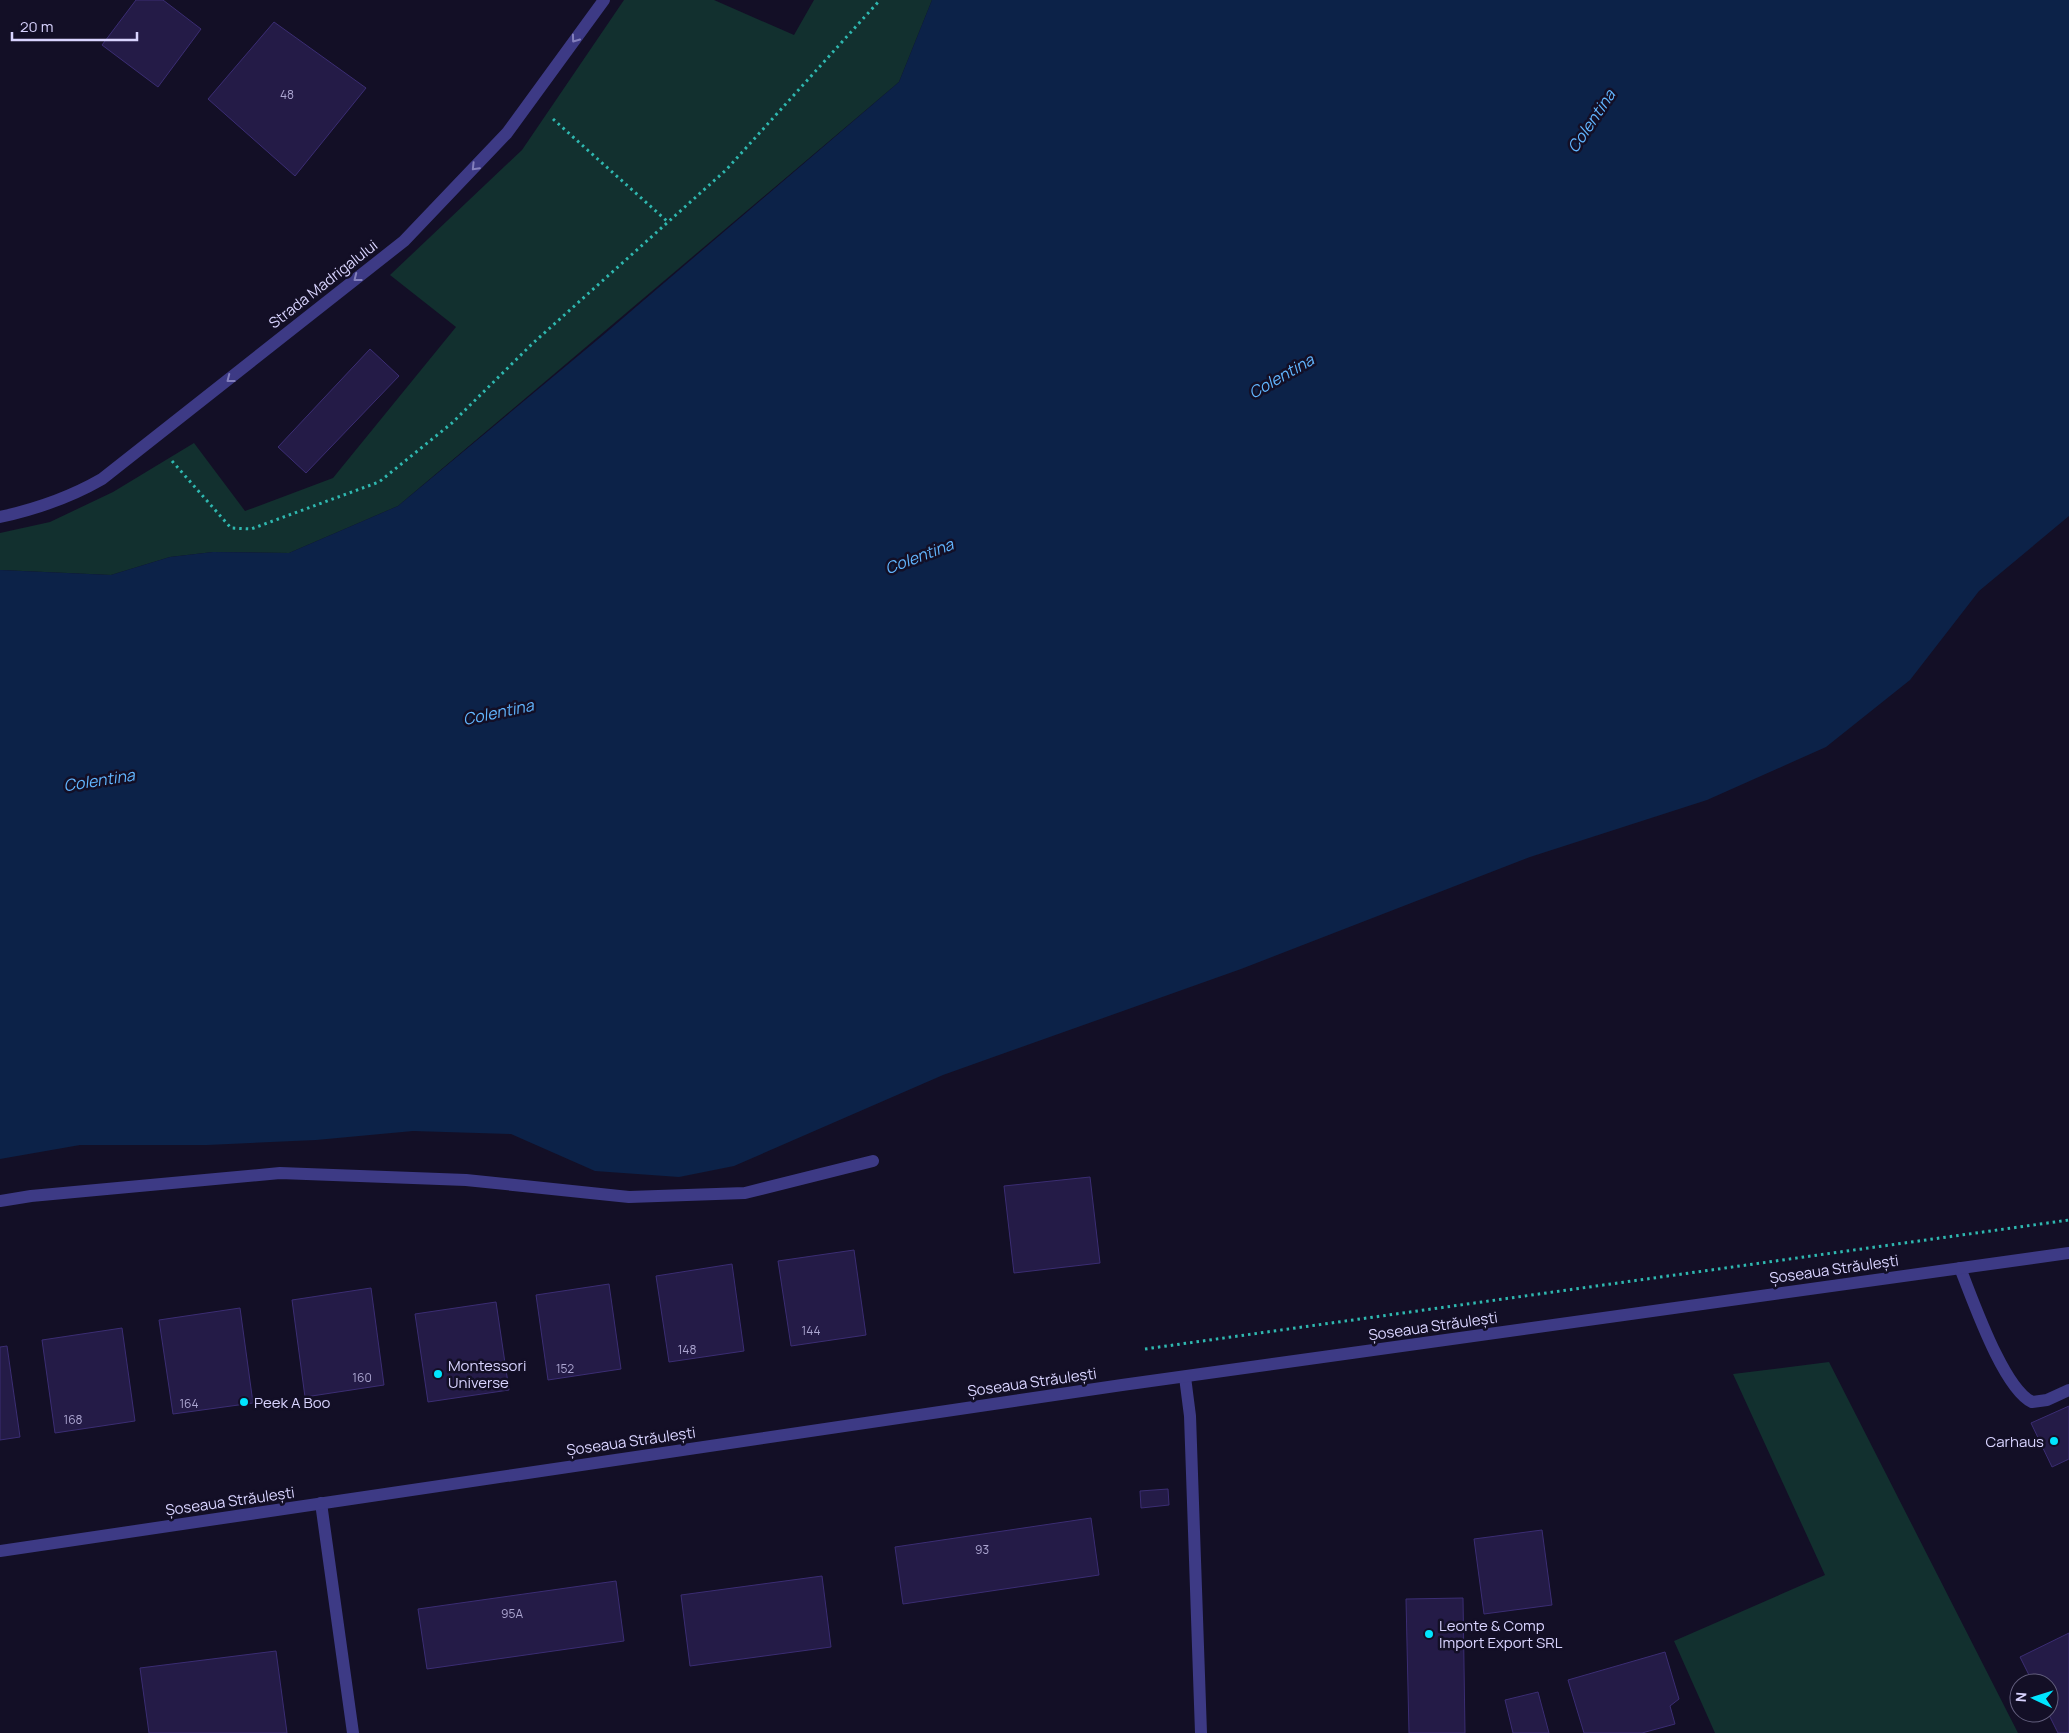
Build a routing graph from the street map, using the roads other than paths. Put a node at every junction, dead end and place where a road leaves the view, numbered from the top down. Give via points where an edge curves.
1 (604, 0) edge
2 (0, 517) edge
3 (873, 1161) dead end
4 (0, 1201) edge
5 (2069, 1253) edge
6 (1960, 1268) junction
7 (1185, 1377) junction
8 (2069, 1390) edge
9 (321, 1504) junction
10 (0, 1551) edge
11 (353, 1733) edge
12 (1201, 1733) edge

1 -> 2 street, Strada Madrigalului via 507,133 404,241 102,479 71,497
3 - 4 street via 745,1193 629,1197 466,1180 280,1173
5 - 6 street, Șoseaua Străulești
6 - 7 street, Șoseaua Străulești
6 - 8 street via 2016,1391 2032,1402 2047,1400
7 - 9 street, Șoseaua Străulești
7 - 12 street via 1190,1416
9 - 10 street, Șoseaua Străulești
9 - 11 street

